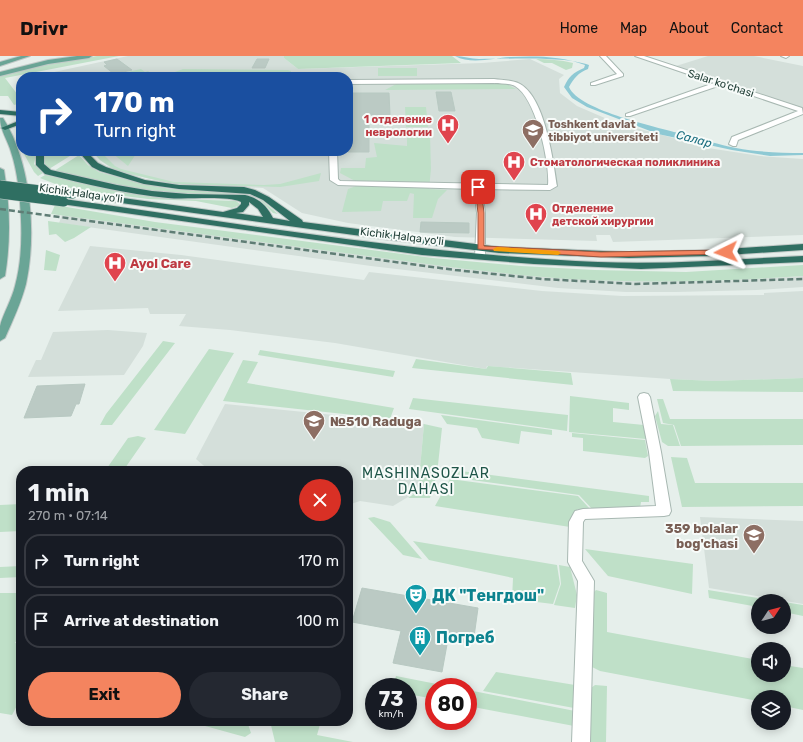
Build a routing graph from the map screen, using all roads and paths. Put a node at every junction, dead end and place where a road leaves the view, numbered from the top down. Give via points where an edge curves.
1 (14, 56) edge
2 (75, 56) edge
3 (89, 56) edge
4 (603, 56) edge
5 (638, 56) edge
6 (29, 57) edge
7 (0, 60) edge
8 (0, 65) edge
9 (0, 73) edge
10 (353, 82) edge
11 (721, 83) junction
12 (593, 84) dead end
13 (0, 112) edge
14 (802, 112) edge
15 (16, 114) edge
16 (628, 114) dead end
17 (0, 120) edge
18 (16, 124) edge
19 (5, 128) junction
20 (732, 144) dead end
21 (40, 156) edge
22 (87, 156) edge
23 (333, 156) edge
24 (0, 170) edge
25 (0, 185) edge
26 (478, 187) junction
27 (0, 194) edge
28 (232, 197) junction
29 (221, 214) junction
30 (269, 220) junction
31 (311, 226) junction
32 (803, 247) edge
33 (480, 252) junction
34 (803, 259) edge
35 (0, 276) edge
36 (0, 338) edge
37 (644, 397) dead end
38 (582, 742) edge

1 - 7 main road
2 - 9 main road
3 - 9 main road
4 - 12 street via 621,75
5 - 11 street, Salar ko'chasi
6 - 8 main road
10 - 26 street via 494,81 516,84 526,92 546,138 553,186
11 - 14 street, Salar ko'chasi via 800,109
11 - 16 street
13 - 15 highway
14 - 20 street via 735,139
17 - 19 main road
18 - 19 highway
19 - 36 main road via 19,167 26,239 20,287
21 - 28 highway via 40,165 48,172 152,195
22 - 31 highway via 102,169 144,182 255,192 293,219
23 - 26 street via 334,180 338,183
24 - 35 main road via 4,201
25 - 29 highway, Kichik Halqa yo'li, bridge
26 - 33 street via 481,213
27 - 33 highway, Kichik Halqa yo'li, bridge via 422,252
28 - 29 highway via 242,199 245,205 240,210
28 - 30 highway via 252,199 265,211
29 - 30 highway, Kichik Halqa yo'li
30 - 31 highway, Kichik Halqa yo'li
31 - 33 highway, Kichik Halqa yo'li
32 - 33 highway, Kichik Halqa yo'li via 629,255
33 - 34 highway, Kichik Halqa yo'li via 583,264 641,266
37 - 38 street via 664,511 583,514 576,522 575,562 586,581

